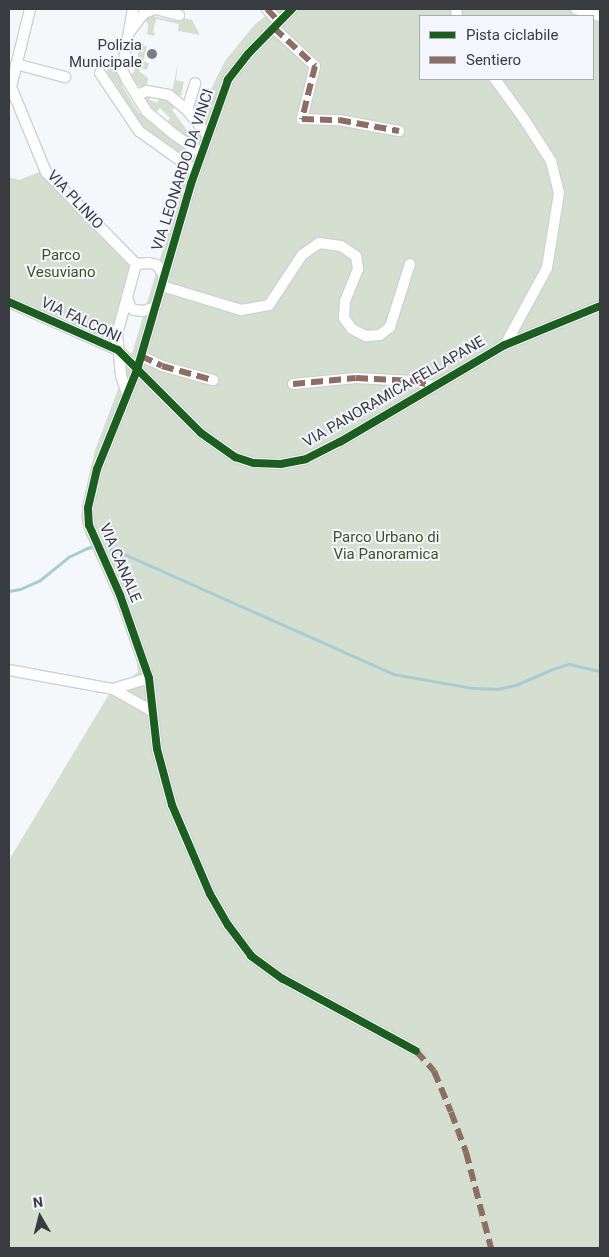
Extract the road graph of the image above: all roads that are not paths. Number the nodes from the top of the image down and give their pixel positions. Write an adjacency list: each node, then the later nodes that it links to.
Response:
1 (30, 9): 11 (street, VIA PLINIO)
2 (133, 9): 10 (street)
3 (155, 9): 7 (street); 10 (street)
4 (267, 9): 9 (street)
5 (292, 9): 9 (street, VIA LEONARDO DA VINCI)
6 (576, 9): 8 (street)
7 (179, 15)
8 (600, 16)
9 (276, 25): 18 (street); 19 (street, VIA LEONARDO DA VINCI)
10 (127, 35): 16 (street)
11 (16, 64): 13 (street); 22 (street, VIA PLINIO)
12 (100, 73): 21 (street)
13 (66, 77)
14 (496, 80): 31 (street)
15 (195, 83): 17 (street)
16 (137, 95): 17 (street); 20 (street)
17 (187, 110): 19 (street)
18 (399, 131)
19 (207, 135): 20 (street, VIA LEONARDO DA VINCI)
20 (201, 153): 21 (street, VIA LEONARDO DA VINCI)
21 (195, 171): 24 (street, VIA LEONARDO DA VINCI)
22 (136, 264): 24 (street); 25 (street)
23 (410, 264): 24 (street)
24 (163, 280): 28 (street)
25 (127, 297): 28 (street); 29 (street)
26 (9, 302): 32 (street, VIA FALCONI)
27 (600, 306): 31 (street, VIA PANORAMICA FELLAPANE)
28 (153, 308): 30 (street, VIA CANALE)
29 (121, 319): 30 (street); 32 (street)
30 (148, 325): 33 (street, VIA CANALE)
31 (504, 345): 37 (street, VIA PANORAMICA FELLAPANE)
32 (118, 350): 33 (street); 34 (street, VIA FALCONI); 38 (street)
33 (141, 353): 34 (street, VIA CANALE); 35 (street)
34 (137, 370): 37 (street, VIA PANORAMICA FELLAPANE); 38 (street, VIA CANALE)
35 (213, 380)
36 (293, 384): 37 (street)
37 (433, 386)
38 (127, 394): 40 (street, VIA CANALE)
39 (9, 670): 41 (street)
40 (149, 678): 41 (street); 42 (street, VIA CANALE)
41 (114, 689): 42 (street)
42 (152, 711): 43 (street, VIA CANALE)
43 (416, 1051)

